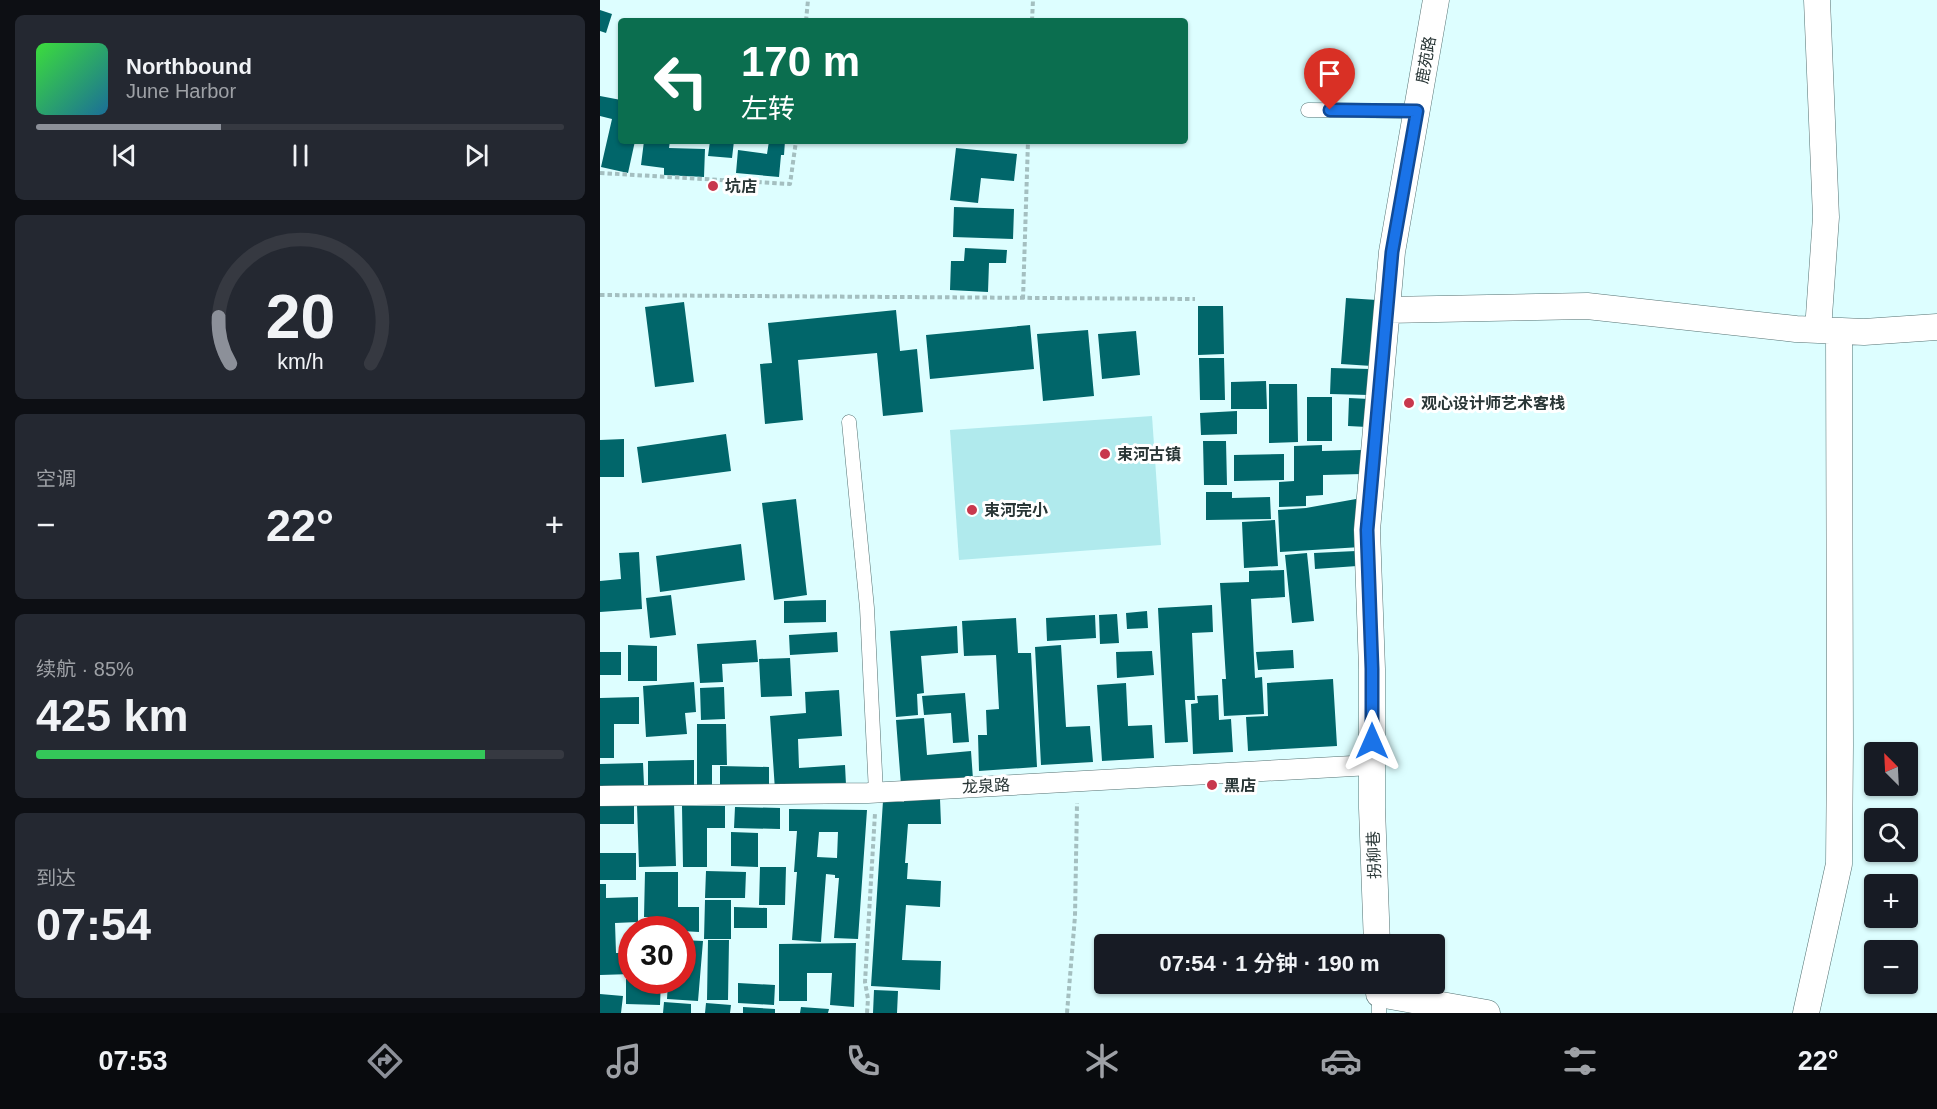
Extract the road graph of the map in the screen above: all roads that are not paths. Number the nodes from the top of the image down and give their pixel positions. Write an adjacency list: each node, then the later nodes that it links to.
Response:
1 (1436, 0): 4 (street, 鹿苑路)
2 (1817, 0): 7 (street)
3 (1308, 110): 4 (lane)
4 (1417, 111): 5 (street, 鹿苑路)
5 (1387, 310): 7 (street); 9 (street, 鹿苑路)
6 (1937, 327): 7 (street)
7 (1829, 330): 15 (street)
8 (849, 422): 10 (lane)
9 (1371, 765): 10 (street, 龙泉路); 12 (street, 拐柳巷)
10 (876, 793): 11 (street, 龙泉路)
11 (600, 796)
12 (1377, 934)
13 (1379, 997): 14 (street)
14 (1487, 1013)
15 (1806, 1013)

